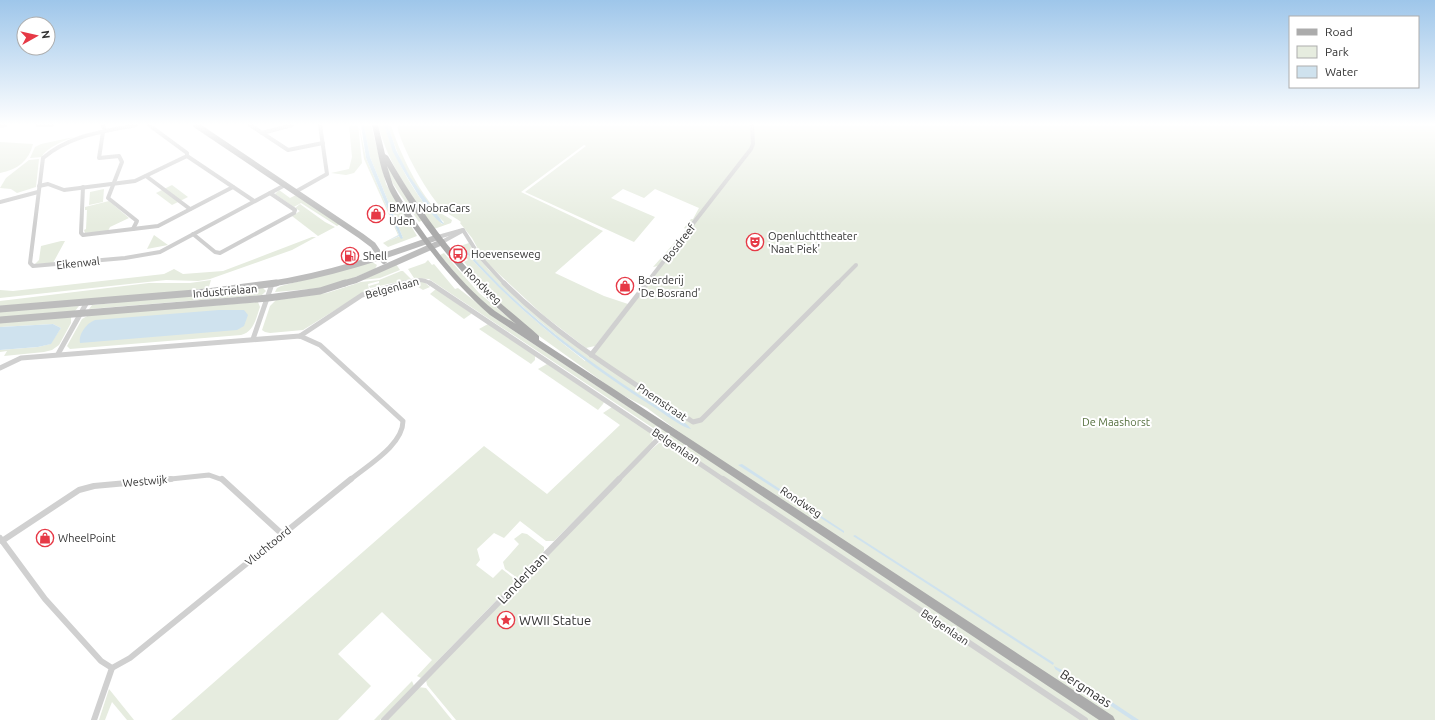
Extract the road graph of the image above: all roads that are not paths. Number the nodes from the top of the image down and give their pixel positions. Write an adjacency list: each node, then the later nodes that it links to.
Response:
1 (43, 159): 13 (street)
2 (120, 159): 11 (street)
3 (182, 159): 10 (street)
4 (191, 159): 15 (street)
5 (246, 159): 12 (main road)
6 (325, 159): 17 (street)
7 (383, 159): 26 (main road, Rondweg)
8 (387, 159): 25 (main road, Rondweg)
9 (744, 159): 41 (street, Bosdreef)
10 (146, 176): 11 (street); 21 (street)
11 (113, 183): 14 (street); 22 (street)
12 (285, 185): 17 (main road); 18 (street, Eikenwal)
13 (39, 186): 14 (street); 16 (street)
14 (83, 187): 22 (street)
15 (233, 187): 19 (street); 21 (street)
16 (38, 192): 20 (street); 23 (street, Eikenwal)
17 (295, 192): 24 (main road)
18 (270, 193): 19 (street, Eikenwal); 23 (street)
19 (254, 201): 23 (street, Eikenwal)
20 (0, 202)
21 (190, 209): 22 (street)
22 (132, 230)
23 (192, 234)
24 (366, 239): 27 (main road); 28 (main road)
25 (440, 239): 26 (main road, Industrielaan); 39 (main road, Rondweg); 41 (street, Pnemstraat)
26 (428, 243): 27 (main road, Industrielaan); 30 (main road, Industrielaan); 39 (main road, Rondweg)
27 (383, 257): 28 (main road, Industrielaan); 30 (main road)
28 (376, 259): 30 (main road); 31 (main road, Industrielaan)
29 (856, 265): 41 (street, Pnemstraat)
30 (386, 267): 32 (main road, Industrielaan)
31 (272, 284): 32 (street); 33 (main road, Industrielaan)
32 (268, 298): 35 (main road, Industrielaan); 38 (street)
33 (87, 302): 34 (main road, Industrielaan); 35 (street)
34 (0, 308)
35 (81, 313): 36 (main road, Industrielaan); 40 (street)
36 (0, 320)
37 (300, 336): 38 (street, Vluchtoord); 43 (street, Belgenlaan); 44 (street, Vluchtoord)
38 (253, 339): 40 (street, Vluchtoord)
39 (542, 345): 47 (main road, Rondweg)
40 (58, 354): 42 (street, Vluchtoord)
41 (591, 355)
42 (0, 368)
43 (661, 436): 49 (street, Landerlaan); 50 (street, Belgenlaan)
44 (282, 534): 45 (street, Westwijk); 46 (street, Vluchtoord)
45 (1, 540): 46 (street)
46 (112, 668): 48 (street)
47 (1047, 679): 51 (main road, Bergmaas)
48 (94, 720)
49 (384, 720)
50 (1085, 720)
51 (1109, 720)

